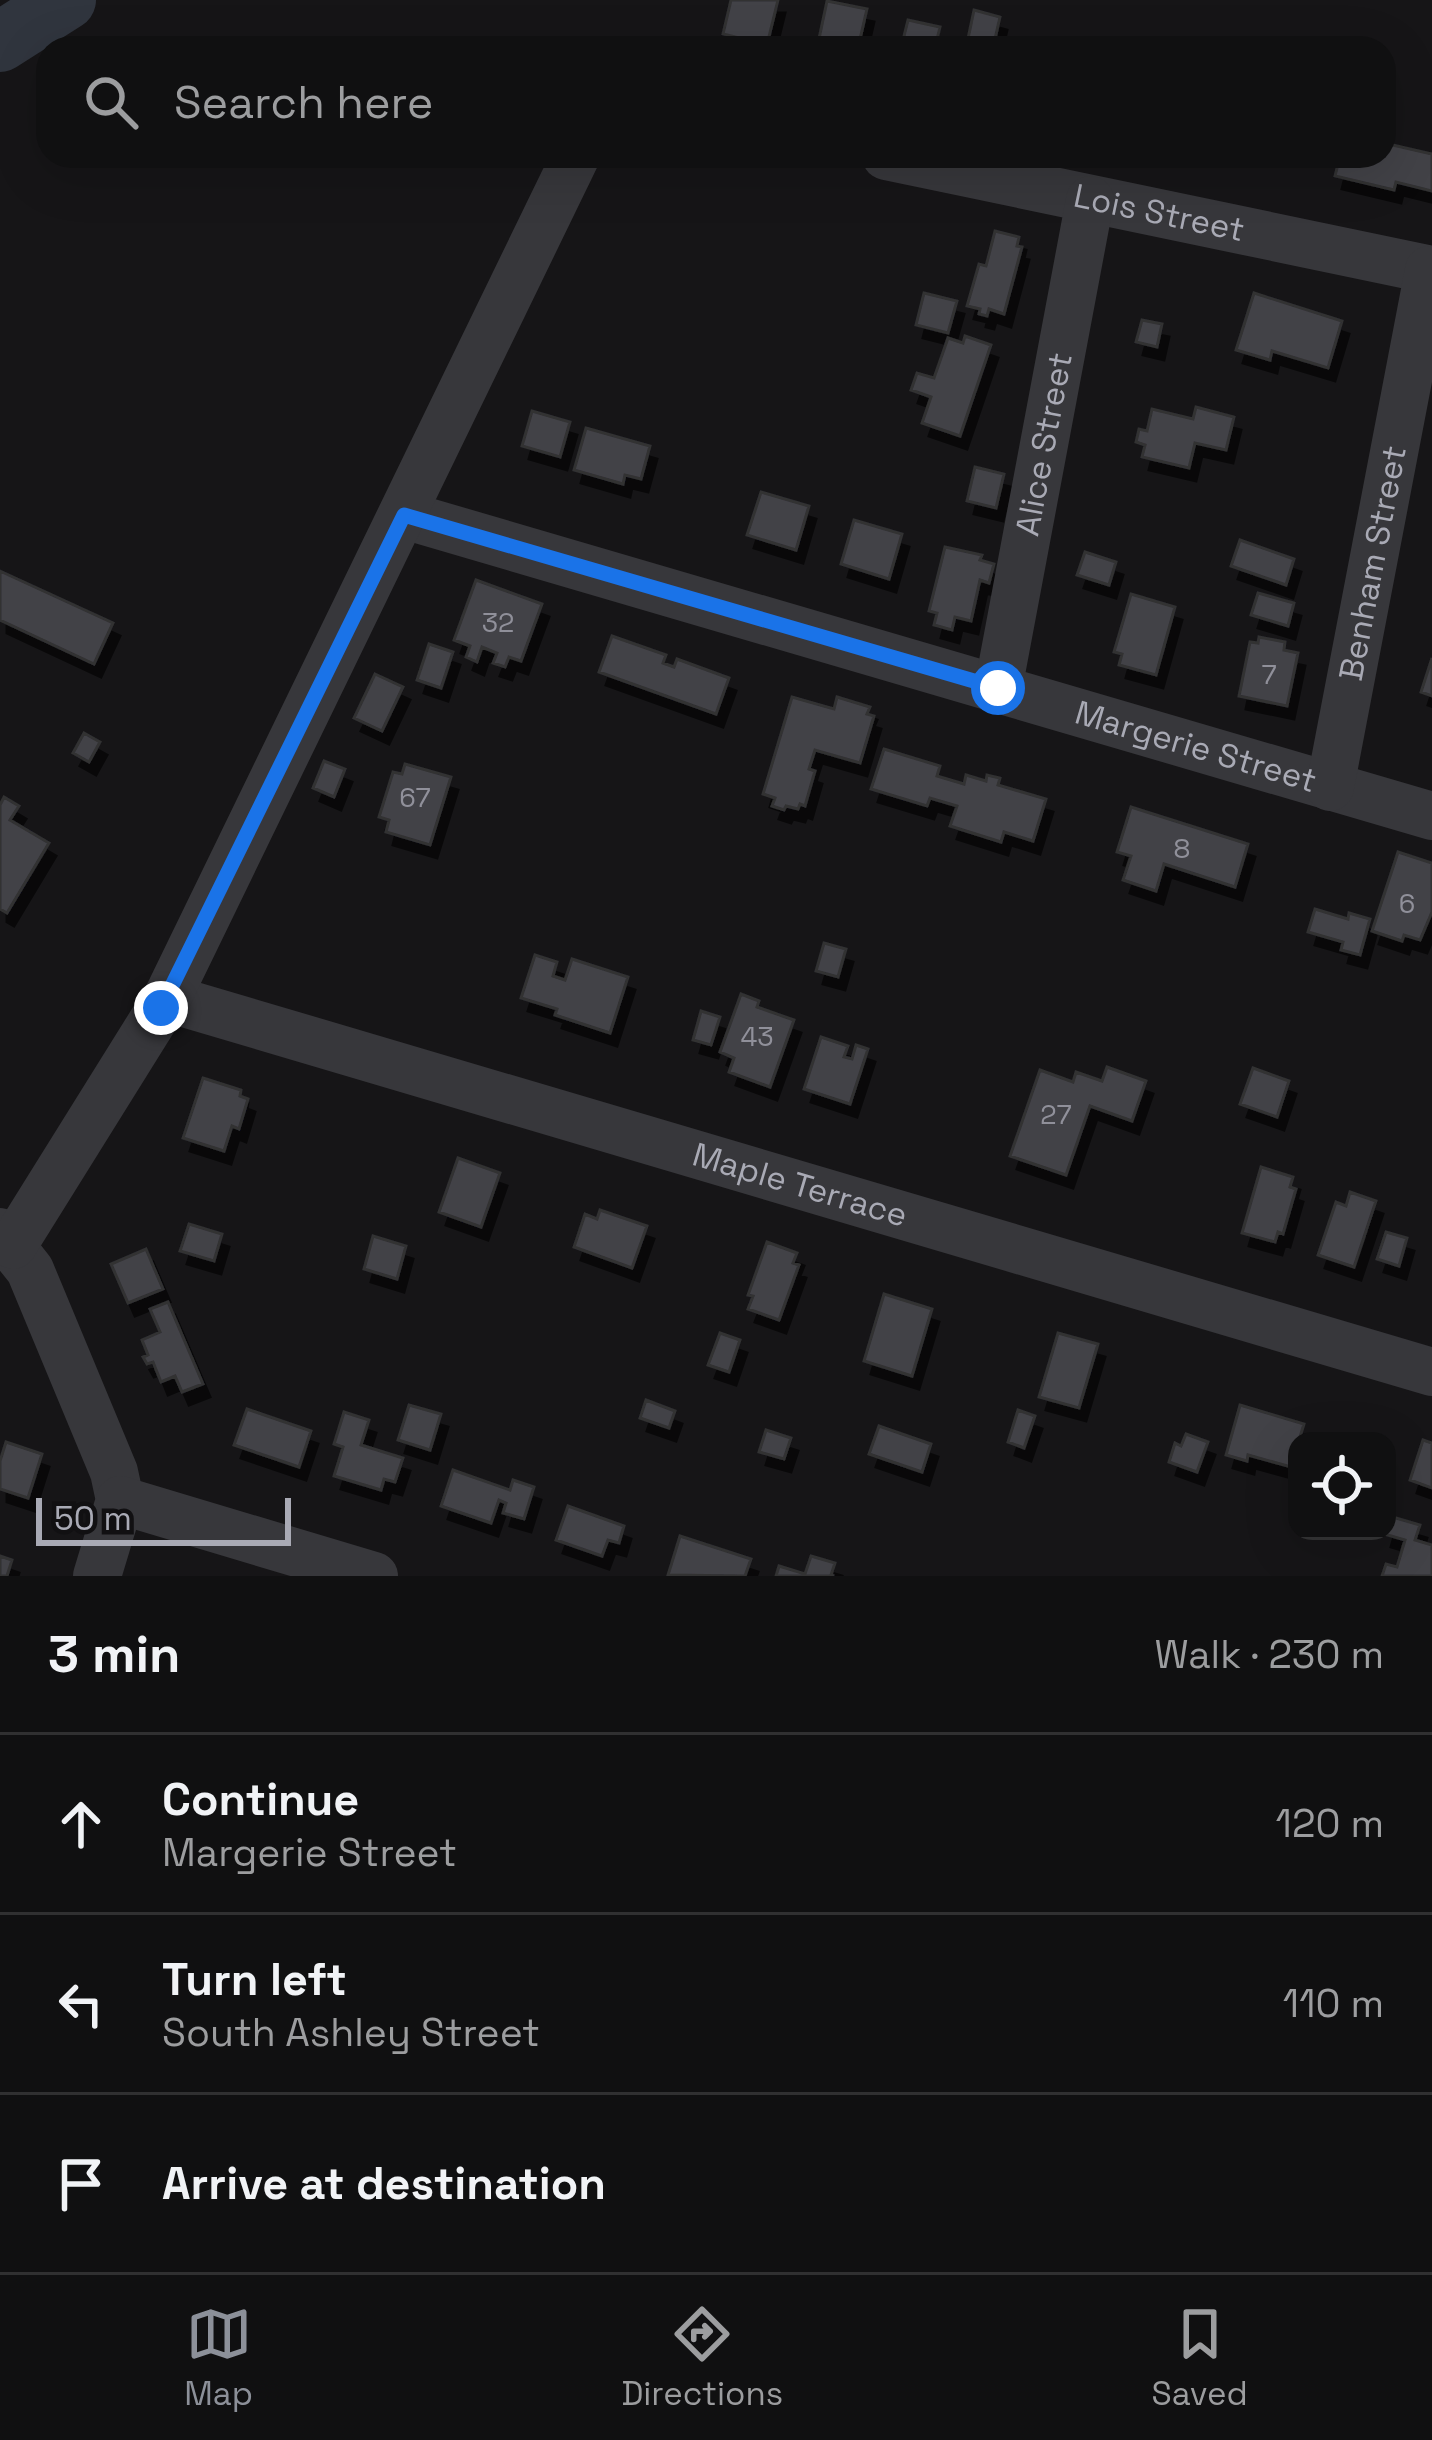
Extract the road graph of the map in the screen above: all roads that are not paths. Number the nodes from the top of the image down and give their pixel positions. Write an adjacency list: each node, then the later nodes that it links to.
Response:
1 (570, 168): 5 (street)
2 (942, 168): 3 (street, Lois Street)
3 (1090, 200): 4 (street, Lois Street); 6 (street, Alice Street)
4 (1430, 270): 7 (street, Benham Street)
5 (404, 515): 6 (street, Margerie Street); 9 (street)
6 (998, 688): 7 (street, Margerie Street)
7 (1330, 787): 8 (street, Margerie Street)
8 (1432, 816)
9 (167, 998): 10 (street); 11 (street, Maple Terrace)
10 (7, 1239): 12 (street)
11 (1432, 1372)
12 (120, 1500): 13 (street); 14 (street)
13 (97, 1576)
14 (374, 1576)

